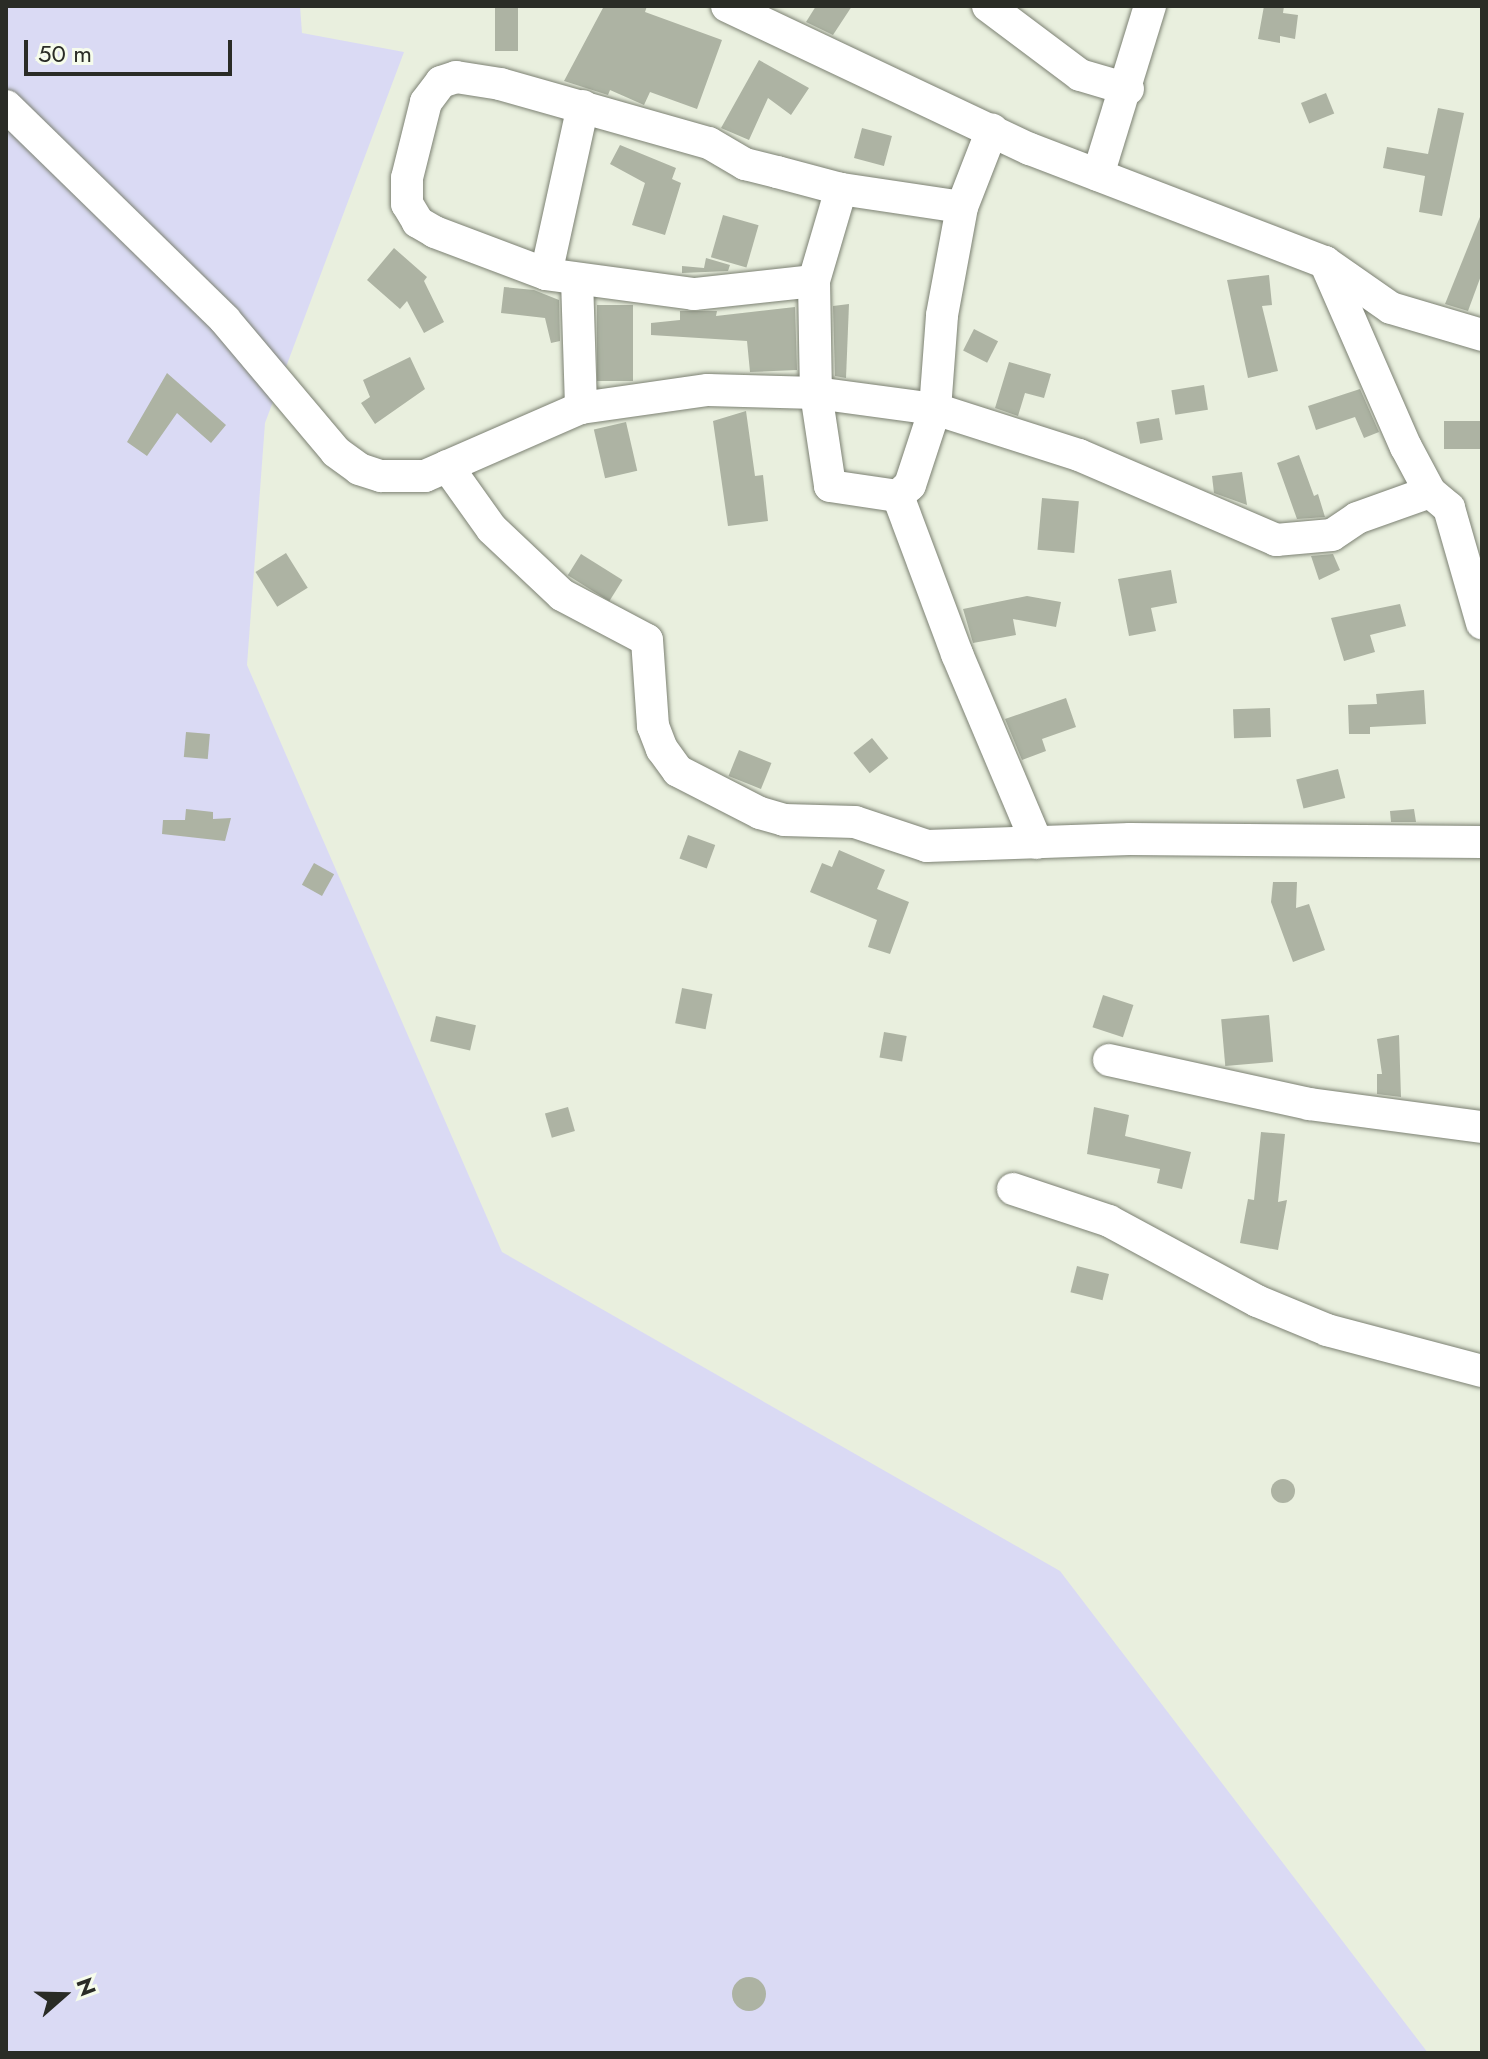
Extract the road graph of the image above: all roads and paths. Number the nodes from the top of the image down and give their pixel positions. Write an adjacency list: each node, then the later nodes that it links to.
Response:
1 (727, 6): 7 (street)
2 (988, 6): 4 (street)
3 (1150, 6): 4 (street)
4 (1128, 89): 8 (street)
5 (6, 106): 18 (street)
6 (583, 106): 9 (street); 12 (street); 12 (street)
7 (992, 130): 8 (street); 10 (street)
8 (1098, 175): 11 (street)
9 (841, 189): 10 (street); 13 (street)
10 (962, 207): 17 (street)
11 (1325, 262): 14 (street); 19 (street)
12 (562, 276): 13 (street); 16 (street)
13 (814, 281): 15 (street)
14 (1482, 335)
15 (816, 393): 16 (street); 17 (street); 20 (street)
16 (581, 408): 18 (street)
17 (935, 409): 19 (street); 20 (street)
18 (447, 466): 23 (street)
19 (1430, 492): 21 (street)
20 (898, 496): 23 (street)
21 (1482, 623)
22 (1482, 842): 23 (street)
23 (1037, 843)
24 (1109, 1060): 25 (street)
25 (1482, 1127)
26 (1013, 1189): 27 (street)
27 (1482, 1371)

